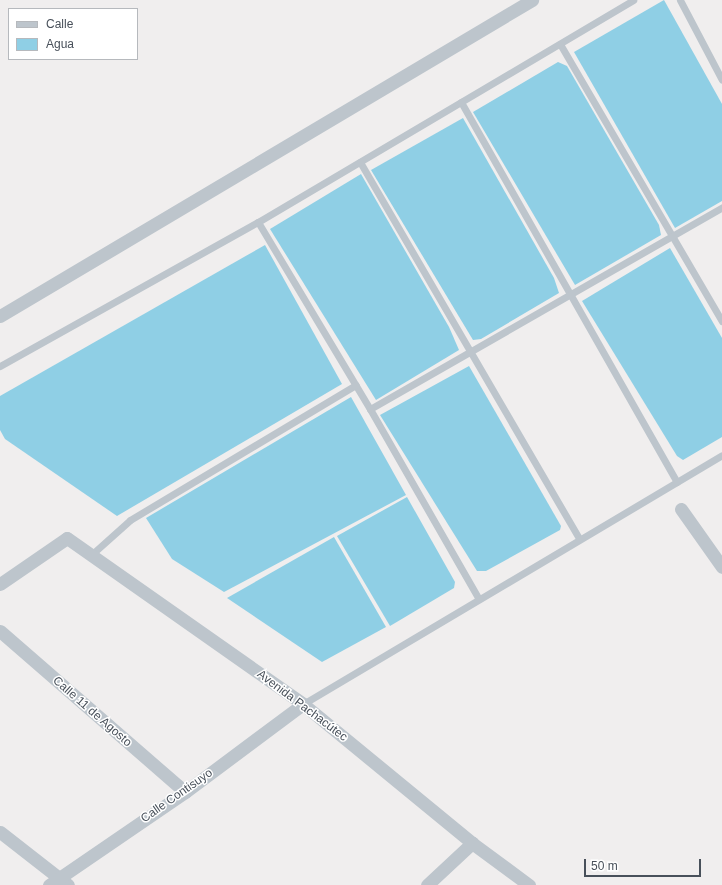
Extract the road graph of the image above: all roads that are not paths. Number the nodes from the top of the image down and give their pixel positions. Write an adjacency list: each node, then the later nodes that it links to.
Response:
1 (532, 0): 12 (street)
2 (633, 0): 4 (lane)
3 (680, 0): 5 (lane)
4 (560, 44): 6 (lane); 10 (lane)
5 (722, 80)
6 (462, 102): 7 (lane); 11 (lane)
7 (360, 162): 9 (lane); 14 (lane)
8 (722, 207): 10 (lane)
9 (258, 222): 15 (lane); 16 (lane)
10 (671, 236): 11 (lane); 13 (lane)
11 (570, 294): 14 (lane); 19 (lane)
12 (0, 316)
13 (722, 321)
14 (470, 352): 17 (lane); 21 (lane)
15 (0, 366)
16 (356, 385): 17 (lane); 22 (lane)
17 (370, 409): 25 (lane)
18 (722, 456): 19 (lane)
19 (677, 482): 21 (lane)
20 (681, 509): 23 (street)
21 (579, 539): 25 (lane)
22 (91, 555): 24 (street, Avenida Pachacútec); 27 (street, Avenida Pachacútec)
23 (720, 560)
24 (0, 584)
25 (478, 599): 27 (lane)
26 (0, 631): 28 (street, Calle 11 de Agosto)
27 (303, 704): 28 (street, Calle Contisuyo); 30 (street, Avenida Pachacútec)
28 (185, 792): 31 (street, Calle Contisuyo)
29 (0, 832): 31 (street)
30 (472, 843): 32 (street); 33 (street, Avenida Pachacútec)
31 (59, 883)
32 (427, 885)
33 (529, 885)

